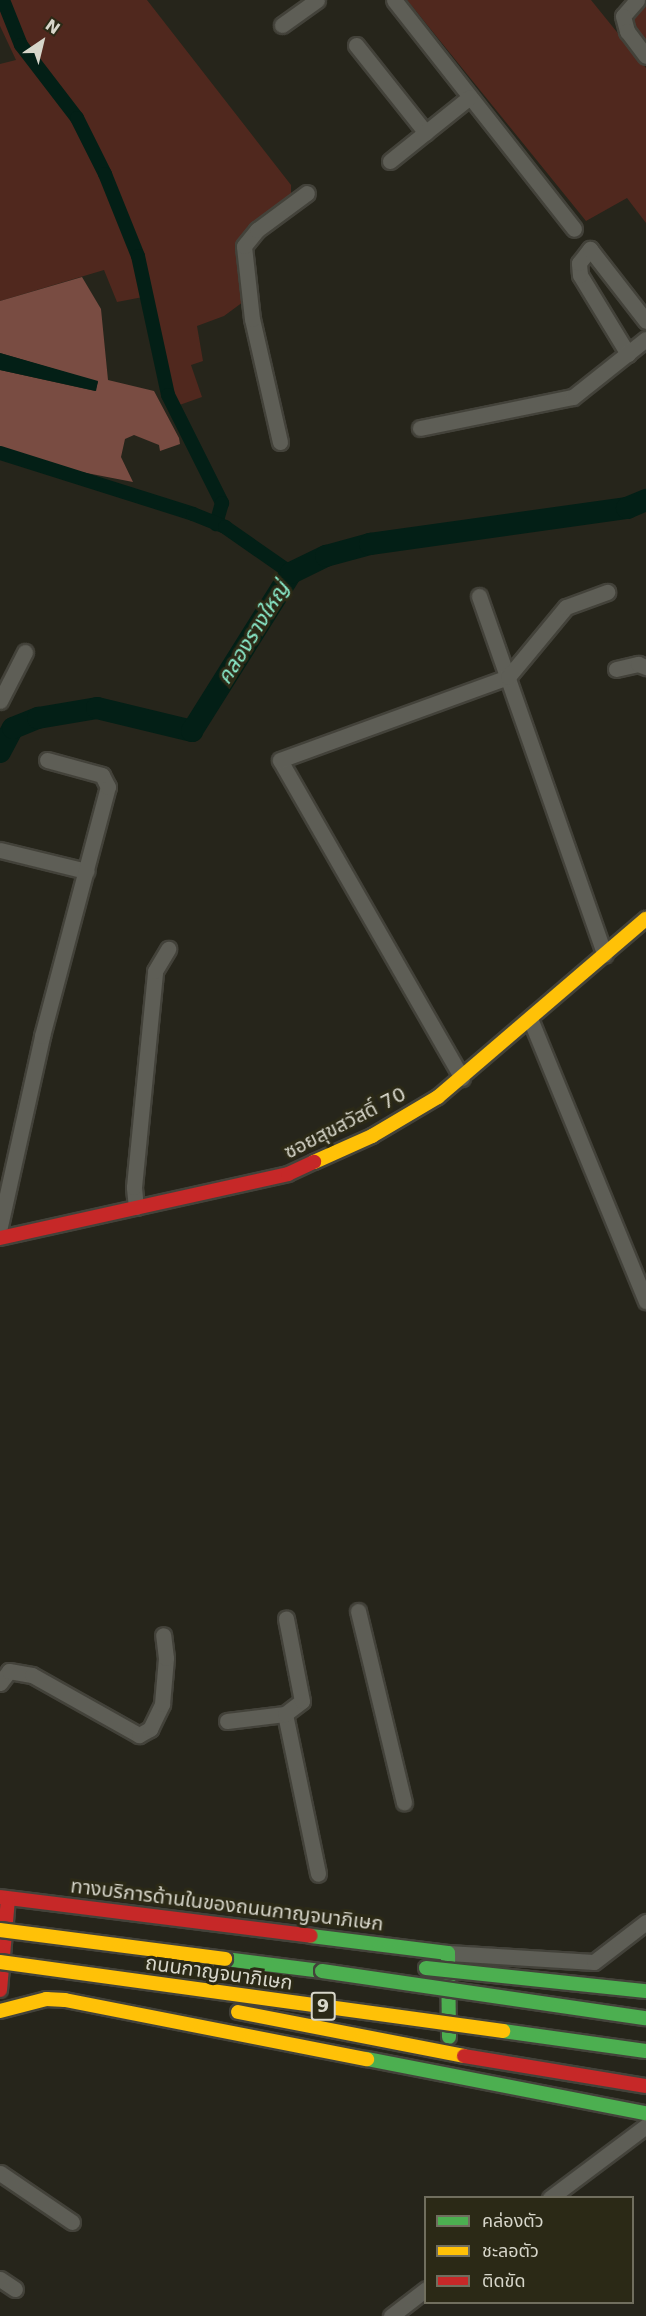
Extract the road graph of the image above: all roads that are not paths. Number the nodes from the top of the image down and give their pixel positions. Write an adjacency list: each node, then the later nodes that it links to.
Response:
1 (317, 0): 4 (street)
2 (394, 0): 7 (street)
3 (632, 2): 6 (street)
4 (282, 25)
5 (356, 45): 8 (street)
6 (646, 56)
7 (470, 97): 8 (street); 11 (street)
8 (426, 133): 9 (street)
9 (390, 161)
10 (308, 193): 16 (street)
11 (574, 230)
12 (646, 321): 14 (street)
13 (646, 339): 14 (street)
14 (628, 354): 15 (street)
15 (420, 428)
16 (280, 442)
17 (607, 592): 22 (street)
18 (479, 596): 22 (street)
19 (25, 652): 23 (street)
20 (646, 667): 21 (street)
21 (616, 669)
22 (508, 676): 29 (street); 31 (street)
23 (0, 701)
24 (47, 760): 26 (street)
25 (0, 850): 26 (street)
26 (86, 871): 33 (street)
27 (646, 919): 29 (main road, ซอยสุขสวัสดิ์ 70)
28 (168, 949): 32 (street)
29 (605, 955): 30 (main road, ซอยสุขสวัสดิ์ 70)
30 (531, 1021): 31 (main road, ซอยสุขสวัสดิ์ 70); 35 (street)
31 (462, 1078): 32 (main road, ซอยสุขสวัสดิ์ 70)
32 (136, 1207): 34 (main road, ซอยสุขสวัสดิ์ 70)
33 (0, 1226)
34 (0, 1238)
35 (646, 1301)
36 (358, 1611): 42 (street)
37 (286, 1619): 40 (street)
38 (163, 1635): 39 (street)
39 (0, 1683)
40 (285, 1713): 41 (street); 43 (street)
41 (227, 1721)
42 (404, 1803)
43 (318, 1874)
44 (4, 1898): 47 (main road, ทางบริการด้านในของถนนกาญจนาภิเษก); 51 (main road)
45 (646, 1922): 47 (street)
46 (0, 1930): 50 (main road, ถนนกาญจนาภิเษก / 9, bridge)
47 (448, 1953): 56 (main road)
48 (0, 1962): 49 (main road, ถนนกาญจนาภิเษก / 9, bridge)
49 (61, 1971): 55 (main road, ถนนกาญจนาภิเษก / 9, bridge); 57 (main road, bridge)
50 (322, 1971): 52 (main road, bridge); 54 (main road, ถนนกาญจนาภิเษก / 9, bridge)
51 (0, 1989)
52 (646, 1991)
53 (0, 2011): 56 (main road)
54 (646, 2018)
55 (646, 2051)
56 (449, 2076): 58 (main road)
57 (646, 2086)
58 (646, 2113)
59 (646, 2126): 61 (street)
60 (0, 2173): 62 (street)
61 (552, 2196)
62 (72, 2222)
63 (0, 2279): 64 (street)
64 (15, 2289)
65 (424, 2291): 66 (street)
66 (391, 2316)

